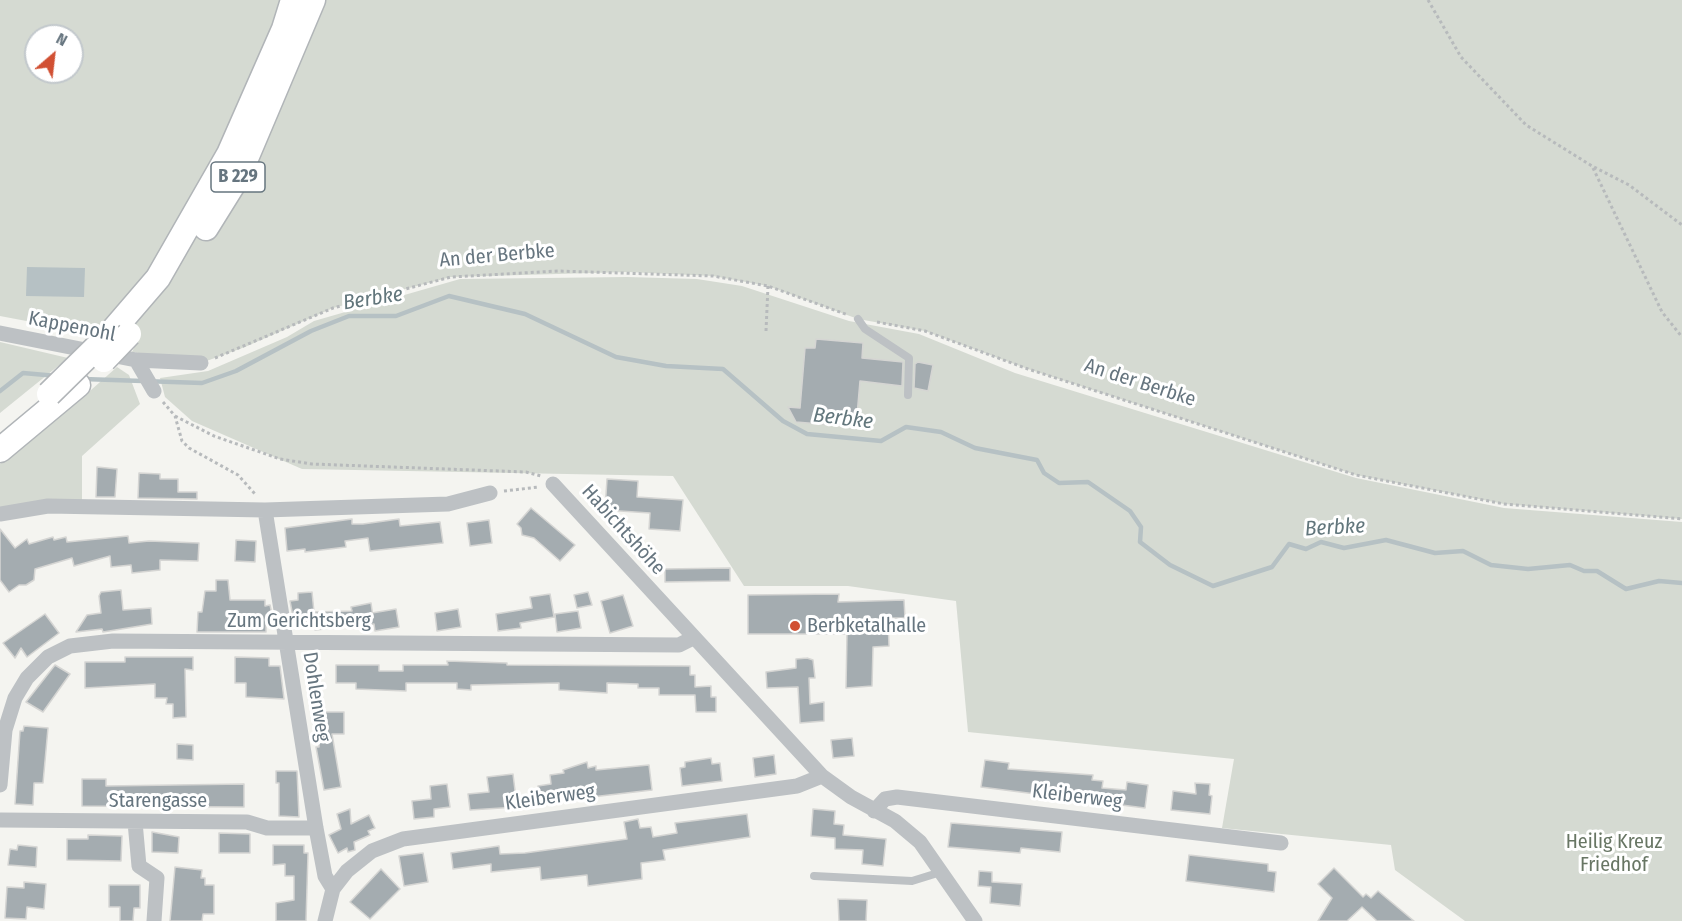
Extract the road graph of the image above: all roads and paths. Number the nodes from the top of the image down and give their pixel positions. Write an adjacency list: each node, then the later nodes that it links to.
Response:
1 (293, 0): 10 (main road, B 229)
2 (313, 0): 10 (main road, B 229)
3 (1428, 0): 4 (path)
4 (1592, 166): 5 (path); 11 (path)
5 (1682, 225)
6 (768, 286): 7 (path, An der Berbke); 8 (path); 12 (path, An der Berbke)
7 (858, 319): 15 (lane); 22 (path, An der Berbke)
8 (766, 331)
9 (0, 333): 13 (street, Kappenohl)
10 (119, 335): 16 (main road, B 229, bridge); 17 (main road, B 229, bridge)
11 (1682, 337)
12 (201, 363): 13 (street)
13 (140, 367): 14 (street)
14 (154, 391)
15 (908, 395)
16 (0, 429)
17 (0, 450)
18 (553, 484): 19 (path); 20 (path, Habichtshöhe); 23 (street, Habichtshöhe)
19 (490, 493): 20 (street)
20 (265, 510): 21 (street); 24 (street, Dohlenweg)
21 (0, 514)
22 (1682, 519)
23 (693, 638): 24 (street, Zum Gerichtsberg); 25 (street, Habichtshöhe)
24 (286, 642): 26 (street, Zum Gerichtsberg); 30 (street, Dohlenweg)
25 (822, 777): 27 (street, Habichtshöhe); 34 (street, Kleiberweg)
26 (0, 785)
27 (874, 811): 31 (street, Kleiberweg); 32 (street, Habichtshöhe)
28 (0, 820): 29 (street, Starengasse)
29 (135, 822): 30 (street, Starengasse); 35 (street)
30 (316, 828): 34 (street, Dohlenweg)
31 (1281, 843)
32 (941, 872): 33 (lane); 37 (street, Habichtshöhe)
33 (814, 876)
34 (333, 889): 36 (street, Kleiberweg)
35 (154, 921)
36 (325, 921)
37 (975, 921)

